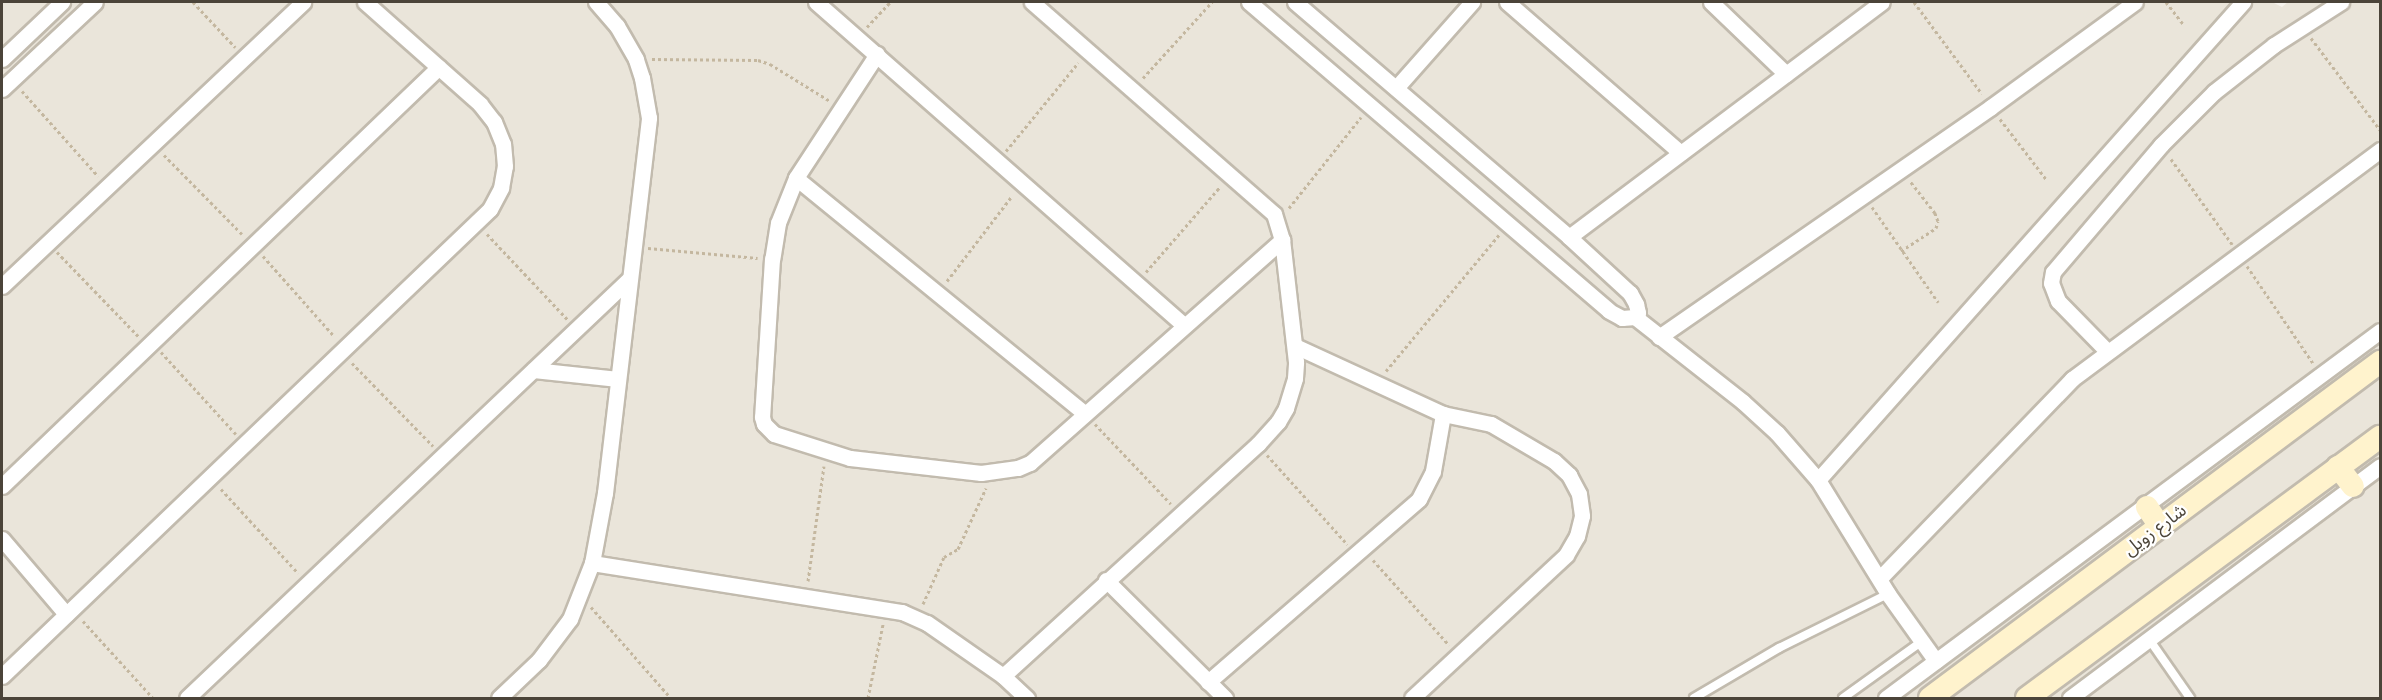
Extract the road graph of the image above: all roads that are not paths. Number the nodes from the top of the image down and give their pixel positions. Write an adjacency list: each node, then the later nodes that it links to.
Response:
1 (62, 2): 17 (street)
2 (95, 2): 18 (street)
3 (303, 2): 31 (street)
4 (365, 2): 21 (street)
5 (596, 2): 30 (street)
6 (816, 2): 19 (street)
7 (1032, 2): 29 (street)
8 (1249, 2): 32 (street)
9 (1294, 2): 24 (street)
10 (1472, 2): 24 (street)
11 (1506, 2): 26 (street)
12 (1711, 2): 22 (street)
13 (1882, 2): 22 (street)
14 (2135, 2): 35 (street)
15 (2243, 2): 46 (street)
16 (2341, 2): 37 (street)
17 (43, 19): 18 (street); 20 (street)
18 (59, 36): 23 (street)
19 (877, 54): 27 (street); 33 (street)
20 (2, 59)
21 (439, 67): 47 (street); 56 (street)
22 (1786, 74): 26 (street)
23 (7, 84)
24 (1396, 88): 28 (street)
25 (2380, 150): 37 (street)
26 (1680, 153): 28 (street)
27 (796, 178): 41 (street); 41 (street)
28 (1569, 237): 32 (street)
29 (1282, 240): 33 (street); 36 (street)
30 (630, 278): 39 (street); 40 (street)
31 (2, 286)
32 (1635, 317): 35 (street)
33 (1184, 325): 41 (street)
34 (2380, 331): 49 (street)
35 (1659, 337): 46 (street)
36 (1295, 346): 42 (street); 54 (street)
37 (2107, 351): 53 (street)
38 (2380, 362): 50 (main road, شارع زويل)
39 (534, 370): 40 (street); 63 (street)
40 (618, 380): 52 (street)
41 (1085, 414)
42 (1443, 414): 62 (street); 67 (street)
43 (2380, 437): 45 (main road)
44 (2380, 465): 48 (street)
45 (2338, 467): 48 (main road); 72 (main road)
46 (1818, 480): 53 (street)
47 (2, 486)
48 (2353, 486): 57 (street)
49 (2147, 507): 50 (main road); 59 (street)
50 (2160, 526): 71 (main road, شارع زويل)
51 (2, 539): 56 (street)
52 (592, 563): 61 (street); 64 (street)
53 (1880, 578): 55 (street)
54 (1106, 580): 61 (street); 62 (street)
55 (1888, 594): 58 (street); 68 (lane)
56 (69, 611): 60 (street)
57 (2150, 639): 73 (street); 74 (lane)
58 (1921, 642): 59 (street); 69 (lane)
59 (1936, 661): 70 (street)
60 (2, 676)
61 (1003, 676): 65 (street)
62 (1208, 682): 66 (street)
63 (187, 699)
64 (499, 699)
65 (1027, 699)
66 (1225, 699)
67 (1412, 699)
68 (1694, 699)
69 (1842, 699)
70 (1887, 699)
71 (1930, 699)
72 (2027, 699)
73 (2070, 699)
74 (2190, 699)

